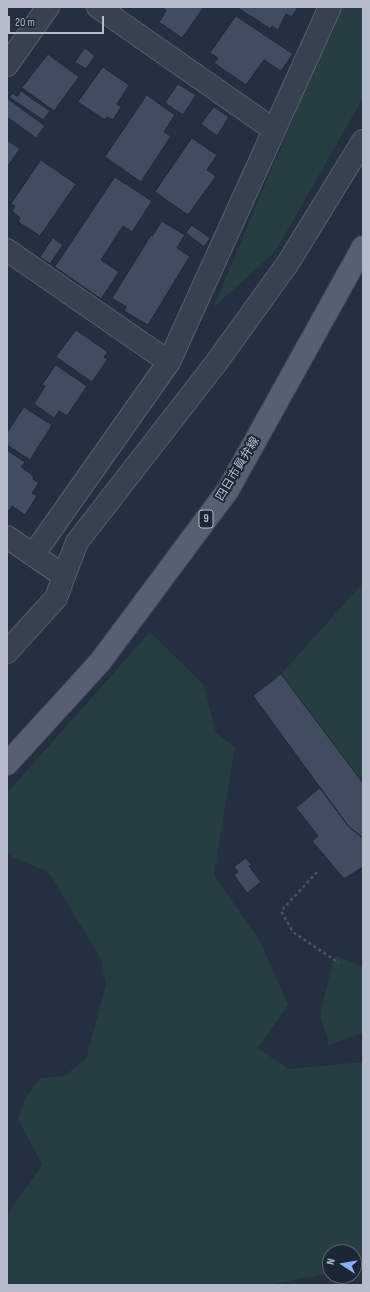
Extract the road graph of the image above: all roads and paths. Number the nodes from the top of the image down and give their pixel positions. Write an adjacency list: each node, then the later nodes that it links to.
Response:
1 (48, 7): 4 (street)
2 (98, 7): 5 (street)
3 (330, 7): 5 (street)
4 (7, 65)
5 (274, 130): 9 (street)
6 (363, 141): 12 (street)
7 (363, 247): 14 (main road, 四日市員弁線 / 9)
8 (7, 250): 9 (street)
9 (169, 362): 11 (street)
10 (7, 537): 11 (street)
11 (33, 555): 12 (street)
12 (64, 576): 13 (street)
13 (7, 652)
14 (7, 764)
15 (317, 872): 16 (path)
16 (339, 963)

